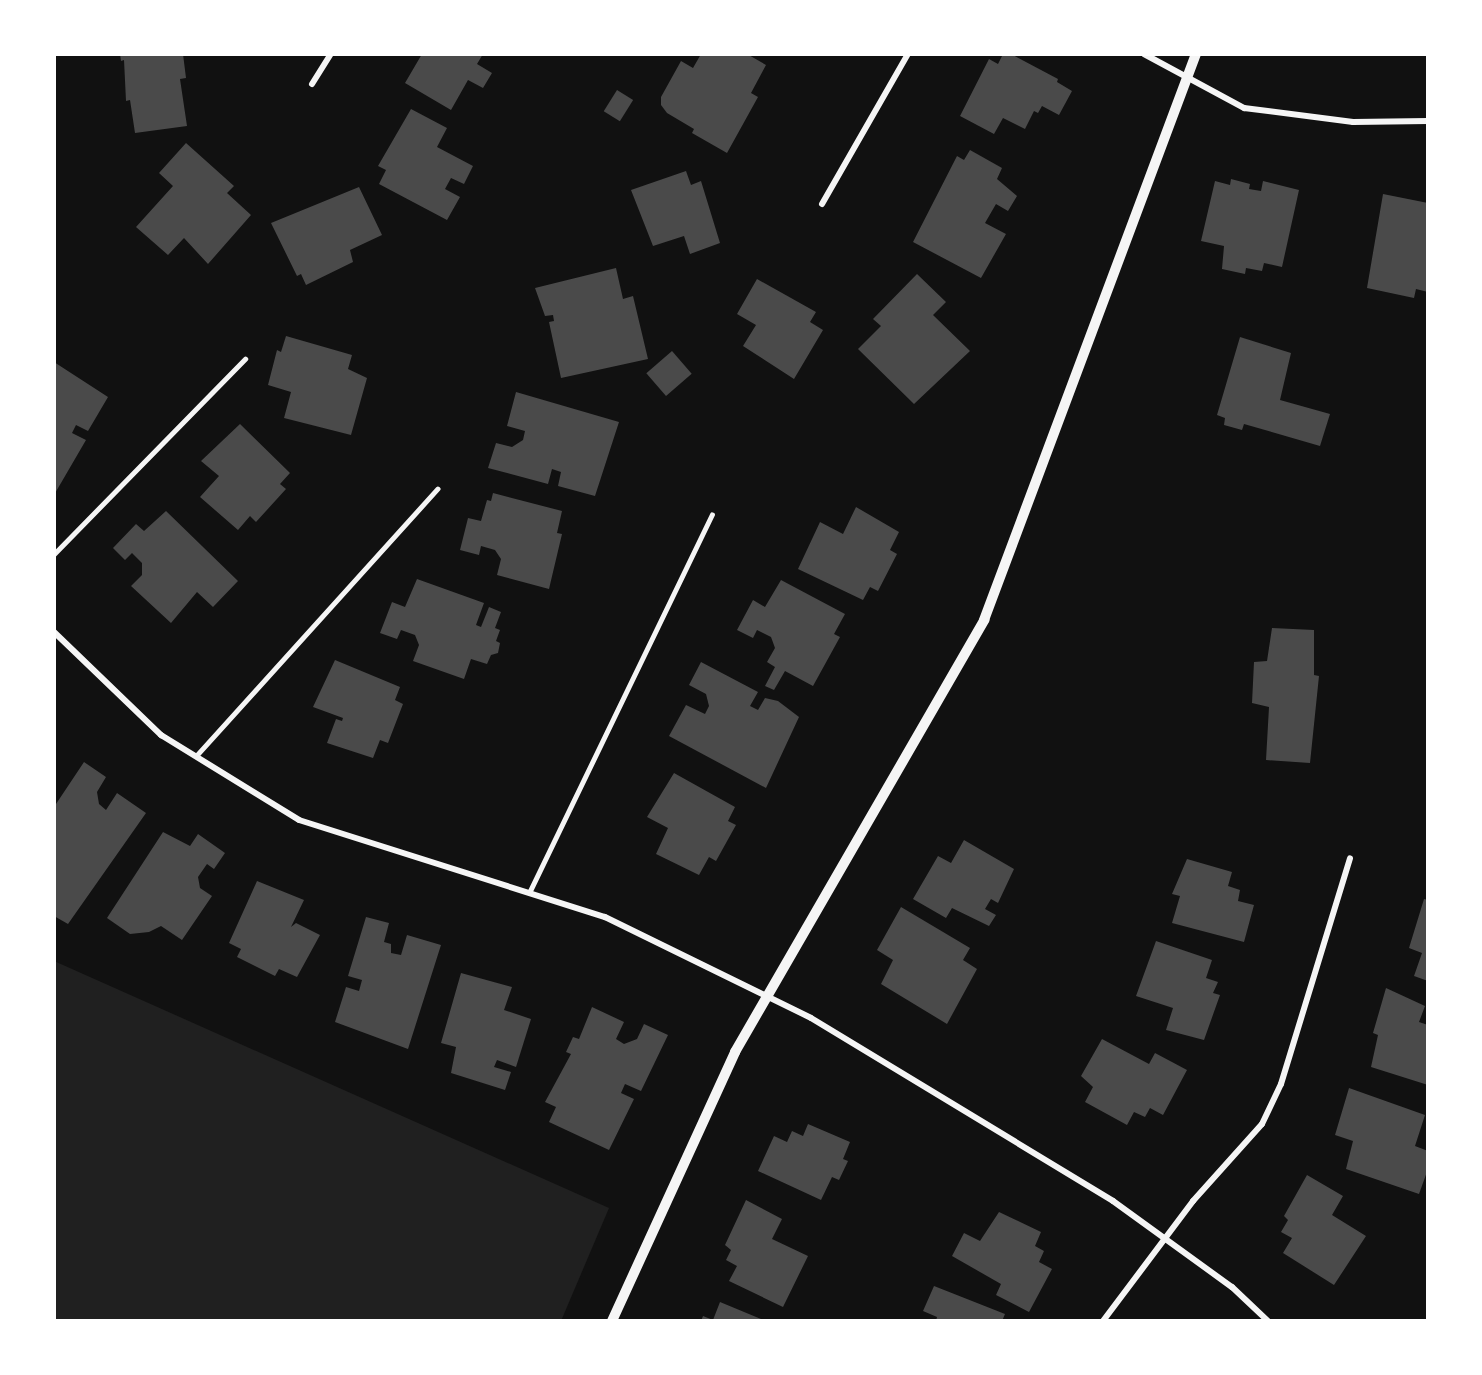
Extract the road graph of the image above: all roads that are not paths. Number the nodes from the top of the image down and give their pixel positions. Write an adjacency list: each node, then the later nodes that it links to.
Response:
1 (331, 54): 6 (street)
2 (908, 54): 8 (street)
3 (1144, 54): 5 (street)
4 (1196, 54): 5 (street)
5 (1186, 78): 7 (street); 17 (street)
6 (312, 84)
7 (1428, 121)
8 (822, 204)
9 (245, 359): 12 (lane)
10 (437, 489): 14 (lane)
11 (712, 515): 16 (lane)
12 (54, 554)
13 (54, 632): 14 (street)
14 (196, 756): 16 (street)
15 (1350, 858): 18 (street)
16 (529, 893): 17 (street)
17 (766, 996): 18 (street); 19 (street)
18 (1164, 1238): 20 (street); 21 (street)
19 (612, 1321)
20 (1103, 1321)
21 (1268, 1321)

